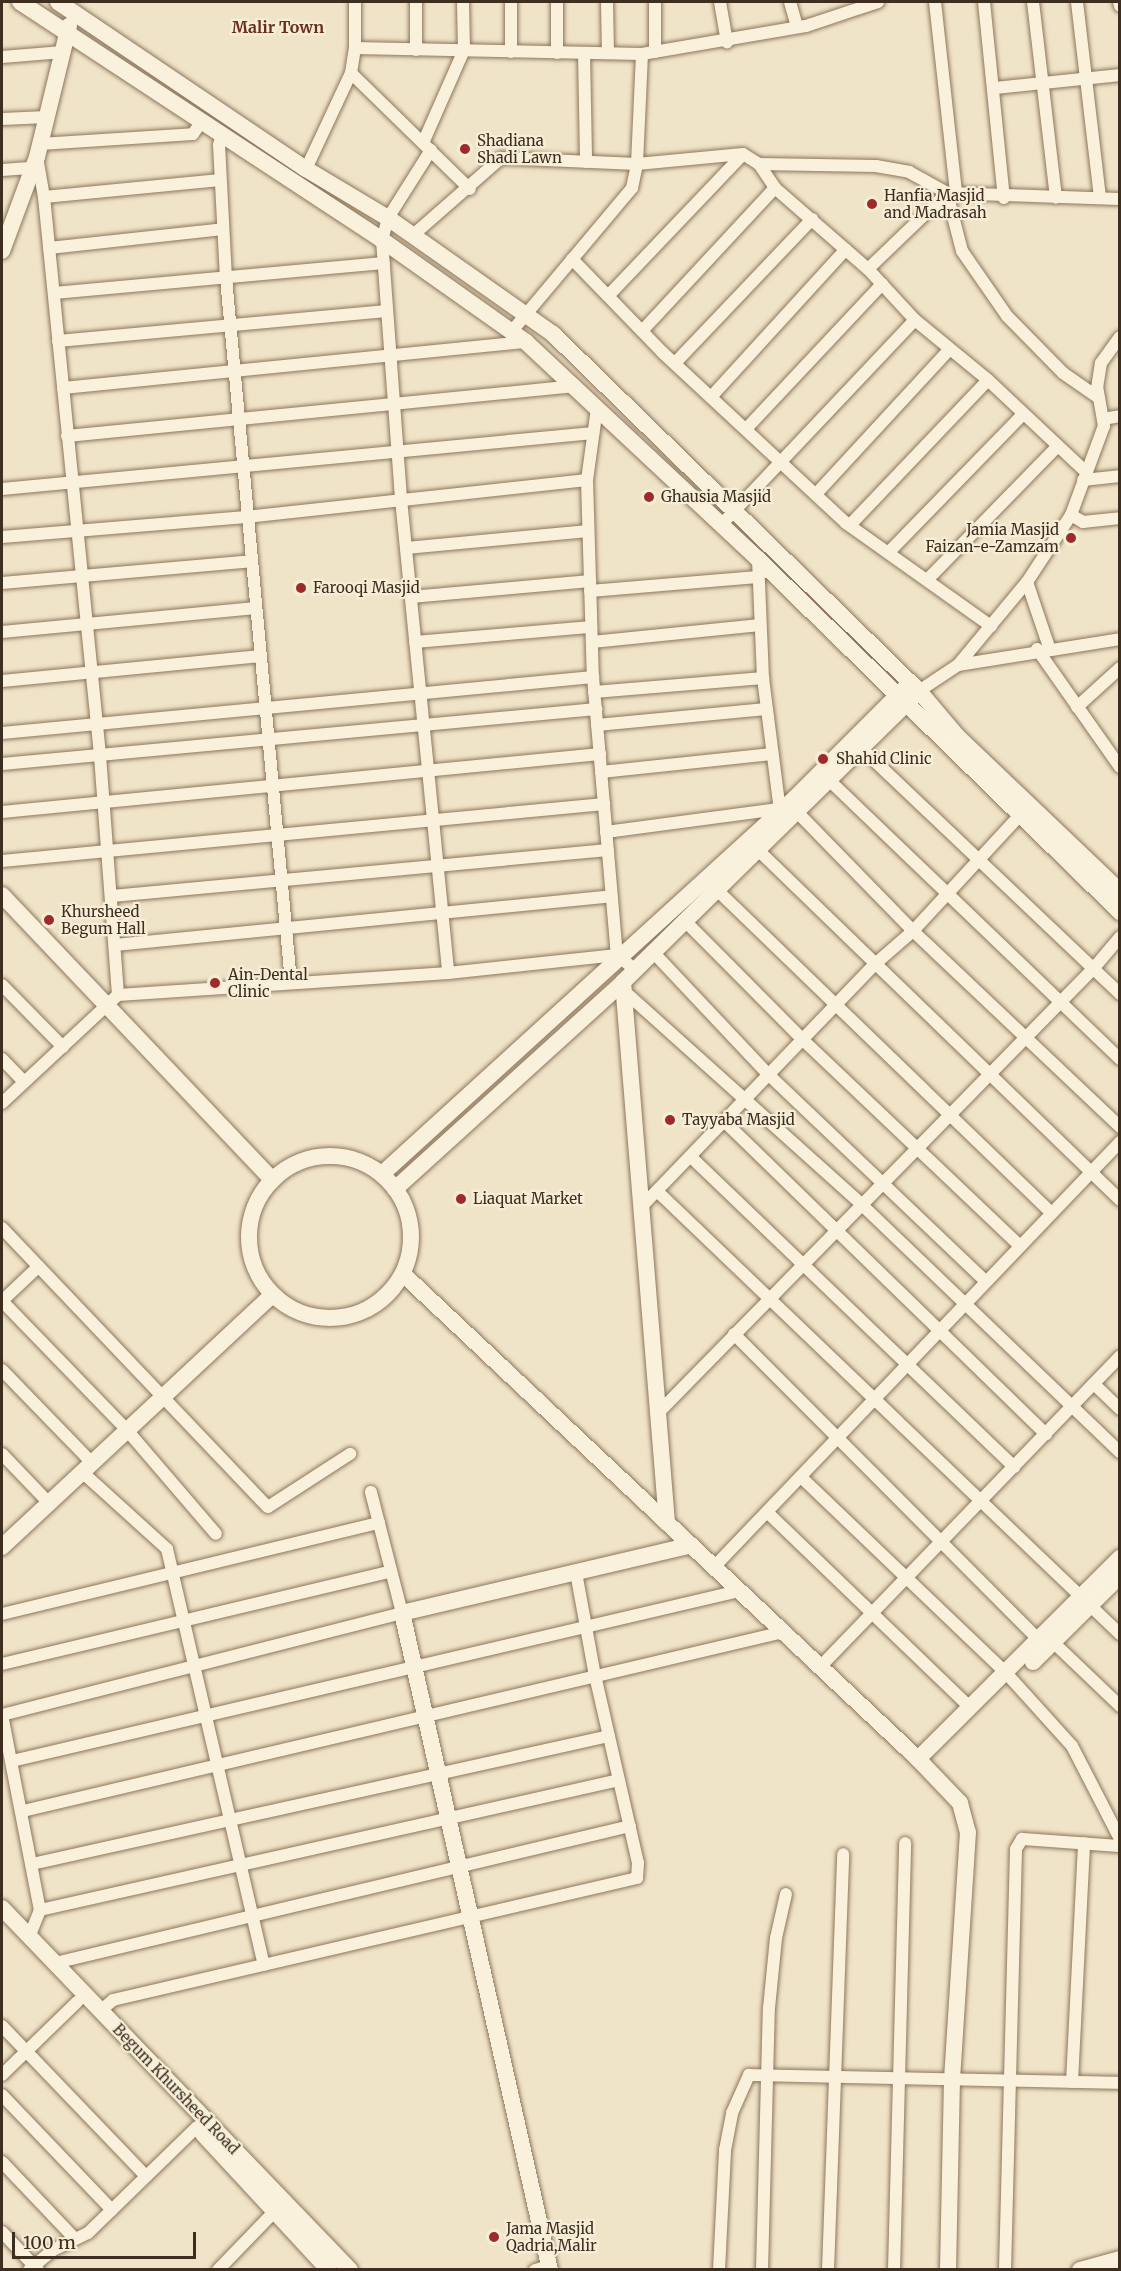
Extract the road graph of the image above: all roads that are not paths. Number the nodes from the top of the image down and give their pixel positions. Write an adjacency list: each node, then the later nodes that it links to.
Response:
1 (20, 2): 20 (street)
2 (58, 2): 17 (street)
3 (355, 2): 22 (street)
4 (416, 2): 23 (street)
5 (463, 2): 24 (street)
6 (511, 2): 26 (street)
7 (557, 2): 27 (street)
8 (607, 2): 29 (street)
9 (655, 2): 30 (street)
10 (720, 2): 21 (street)
11 (790, 2): 19 (street)
12 (878, 2): 18 (street)
13 (935, 2): 52 (street)
14 (984, 2): 36 (street)
15 (1033, 2): 35 (street)
16 (1077, 2): 34 (street)
17 (73, 6): 20 (street); 47 (street)
18 (841, 7): 19 (street)
19 (797, 27): 21 (street)
20 (68, 34): 25 (street); 39 (street)
21 (727, 42): 30 (street)
22 (355, 48): 23 (street); 32 (street)
23 (416, 50): 24 (street)
24 (464, 50): 26 (street); 41 (street)
25 (63, 52): 31 (street); 37 (street)
26 (511, 52): 27 (street)
27 (557, 52): 28 (street)
28 (584, 53): 29 (street); 44 (street)
29 (608, 53): 30 (street)
30 (649, 53): 45 (street)
31 (2, 57)
32 (351, 73): 41 (street); 47 (street)
33 (1119, 75): 34 (street)
34 (1086, 78): 35 (street); 56 (street)
35 (1042, 83): 36 (street); 55 (street)
36 (995, 88): 54 (street)
37 (47, 117): 38 (street); 43 (street)
38 (2, 119)
39 (201, 123): 40 (street); 43 (street)
40 (222, 134): 49 (street); 63 (street)
41 (427, 146): 51 (street); 58 (street)
42 (743, 154): 45 (street); 46 (street); 73 (street)
43 (36, 156): 48 (street); 53 (street); 60 (street)
44 (586, 162): 45 (street); 51 (street)
45 (638, 164): 67 (street)
46 (759, 164): 50 (street); 52 (street)
47 (306, 169): 58 (street)
48 (2, 170)
49 (220, 180): 53 (street); 61 (street)
50 (775, 188): 59 (street); 79 (street)
51 (470, 189): 62 (street)
52 (952, 193): 54 (street); 69 (street); 91 (street)
53 (44, 197): 64 (street)
54 (1004, 198): 55 (street)
55 (1056, 198): 56 (street)
56 (1100, 198): 57 (street)
57 (1119, 199)
58 (387, 218): 62 (street); 63 (street)
59 (812, 219): 65 (street); 85 (street)
60 (6, 227): 66 (street)
61 (223, 230): 64 (street); 70 (street)
62 (412, 236): 75 (street)
63 (382, 240): 68 (street); 78 (street)
64 (49, 248): 72 (street)
65 (846, 249): 69 (street); 90 (street)
66 (2, 251)
67 (572, 260): 73 (street); 75 (street)
68 (384, 263): 70 (street); 74 (street)
69 (868, 269): 71 (street)
70 (226, 278): 72 (street); 77 (street)
71 (882, 284): 76 (street); 98 (street)
72 (54, 293): 81 (street)
73 (608, 296): 79 (street)
74 (387, 311): 77 (street); 84 (street)
75 (527, 313): 78 (street); 112 (street)
76 (915, 320): 83 (street); 103 (street)
77 (230, 325): 81 (street); 86 (street)
78 (512, 331): 82 (street)
79 (642, 331): 85 (street)
80 (1119, 340): 91 (street)
81 (58, 341): 89 (street)
82 (526, 342): 84 (street); 88 (street)
83 (950, 349): 87 (street); 110 (street)
84 (391, 355): 86 (street); 92 (street)
85 (675, 363): 90 (street)
86 (234, 371): 89 (street); 96 (street)
87 (988, 381): 94 (street); 117 (street)
88 (576, 386): 92 (street); 93 (street)
89 (63, 388): 100 (street)
90 (711, 397): 98 (street)
91 (1099, 398): 97 (street)
92 (394, 403): 96 (street); 102 (street)
93 (597, 408): 99 (street); 116 (street)
94 (1023, 414): 101 (street); 122 (street)
95 (1119, 416): 97 (street)
96 (238, 418): 100 (street); 104 (street)
97 (1103, 419): 105 (street)
98 (746, 429): 103 (street)
99 (593, 433): 102 (street); 107 (street)
100 (67, 436): 108 (street)
101 (1058, 446): 105 (street); 127 (street)
102 (398, 451): 104 (street); 111 (street)
103 (779, 460): 110 (street); 112 (street)
104 (242, 465): 108 (street); 114 (street)
105 (1084, 476): 106 (street); 113 (street)
106 (1119, 476)
107 (587, 480): 111 (street); 119 (street)
108 (71, 481): 109 (street); 118 (street)
109 (2, 489)
110 (816, 494): 117 (street)
111 (401, 499): 114 (street); 121 (street)
112 (734, 510): 116 (street); 151 (street)
113 (1071, 515): 115 (street); 128 (street)
114 (246, 517): 118 (street); 124 (street)
115 (1119, 518)
116 (721, 525): 123 (street)
117 (850, 525): 122 (street)
118 (76, 531): 120 (street); 125 (street)
119 (588, 531): 121 (street); 130 (street)
120 (2, 537)
121 (406, 548): 131 (street)
122 (889, 552): 127 (street)
123 (758, 559): 126 (street); 151 (street)
124 (251, 561): 125 (street); 132 (street)
125 (81, 576): 129 (street); 133 (street)
126 (757, 578): 130 (street); 134 (street)
127 (928, 579): 135 (street)
128 (1027, 582): 135 (street); 141 (street)
129 (2, 583)
130 (590, 586): 131 (street); 136 (street)
131 (411, 597): 139 (street)
132 (256, 608): 133 (street); 142 (street)
133 (86, 624): 137 (street); 145 (street)
134 (760, 625): 140 (street); 147 (street)
135 (991, 626): 143 (street)
136 (591, 627): 139 (street); 140 (street)
137 (2, 632)
138 (1119, 639): 141 (street)
139 (415, 642): 149 (street)
140 (592, 642): 146 (street)
141 (1043, 648): 143 (street); 153 (street)
142 (261, 656): 145 (street); 152 (street)
143 (958, 665): 151 (street)
144 (1119, 668): 153 (street)
145 (92, 672): 148 (street); 156 (street)
146 (593, 677): 149 (street); 150 (street)
147 (763, 678): 150 (street); 155 (street)
148 (2, 681)
149 (420, 692): 152 (street); 157 (street)
150 (594, 692): 154 (street)
151 (908, 693): 161 (street); 173 (street); 176 (street); 188 (street)
152 (266, 707): 156 (street); 160 (street)
153 (1077, 707): 165 (street)
154 (596, 709): 157 (street); 158 (street)
155 (766, 709): 158 (street); 163 (street)
156 (97, 723): 159 (street); 164 (street)
157 (423, 725): 160 (street); 167 (street)
158 (597, 725): 162 (street)
159 (2, 733)
160 (269, 739): 164 (street); 170 (street)
161 (862, 749): 169 (street); 184 (street)
162 (600, 754): 167 (street); 168 (street)
163 (772, 754): 168 (street); 173 (street)
164 (100, 755): 166 (street); 171 (street)
165 (1118, 763)
166 (2, 764)
167 (427, 772): 170 (street); 177 (street)
168 (601, 772): 172 (street)
169 (830, 781): 175 (street); 189 (street)
170 (273, 786): 171 (street); 179 (street)
171 (105, 802): 174 (street); 182 (street)
172 (604, 804): 177 (street); 178 (street)
173 (779, 810): 178 (street); 201 (street)
174 (2, 812)
175 (798, 813): 180 (street); 197 (street)
176 (1019, 816): 184 (street); 193 (street)
177 (432, 820): 179 (street); 185 (street)
178 (606, 832): 181 (street)
179 (278, 835): 182 (street); 186 (street)
180 (757, 849): 187 (street); 202 (street)
181 (608, 850): 185 (street); 191 (street)
182 (109, 853): 183 (street); 190 (street)
183 (2, 861)
184 (979, 861): 189 (street); 203 (street)
185 (436, 868): 186 (street); 194 (street)
186 (282, 882): 190 (street); 196 (street)
187 (717, 890): 195 (street); 211 (street)
188 (1119, 891)
189 (946, 894): 197 (street); 210 (street)
190 (112, 896): 199 (street)
191 (612, 896): 194 (street); 201 (street)
192 (2, 897): 209 (street)
193 (1119, 912)
194 (441, 913): 196 (street); 204 (street)
195 (684, 920): 200 (street); 213 (street)
196 (286, 928): 199 (street); 205 (street)
197 (913, 931): 202 (street); 212 (street)
198 (1119, 937): 203 (street)
199 (115, 945): 209 (street)
200 (652, 951): 201 (street); 218 (street)
201 (625, 960): 204 (street); 207 (street); 229 (street)
202 (876, 964): 211 (street); 217 (street)
203 (1093, 969): 208 (street); 210 (street)
204 (448, 973): 205 (street)
205 (291, 983): 209 (street)
206 (2, 985): 214 (street)
207 (623, 986): 220 (street); 232 (street); 236 (street)
208 (1119, 994)
209 (112, 1000): 214 (street); 230 (street)
210 (1060, 1002): 212 (street); 216 (street)
211 (836, 1006): 213 (street); 222 (street)
212 (1025, 1035): 217 (street); 224 (street)
213 (803, 1040): 218 (street); 226 (street)
214 (63, 1047): 219 (street)
215 (2, 1059): 219 (street)
216 (1119, 1059)
217 (987, 1073): 222 (street); 228 (street)
218 (770, 1076): 220 (street); 231 (street)
219 (24, 1082): 221 (street)
220 (747, 1100): 223 (street); 235 (street)
221 (2, 1103)
222 (948, 1113): 226 (street); 237 (street)
223 (725, 1122): 227 (street); 239 (street)
224 (1119, 1127)
225 (1119, 1142): 228 (street)
226 (915, 1147): 231 (street); 240 (street)
227 (691, 1157): 233 (street); 241 (street)
228 (1091, 1173): 234 (street); 237 (street)
229 (381, 1174): 230 (street); 232 (street)
230 (272, 1180): 245 (street)
231 (883, 1180): 235 (street); 244 (street)
232 (395, 1189): 243 (street)
233 (657, 1191): 236 (street); 246 (street)
234 (1119, 1200)
235 (860, 1203): 239 (street); 248 (street)
236 (644, 1204): 259 (street)
237 (1052, 1214): 240 (street)
238 (2, 1228): 242 (street)
239 (836, 1228): 241 (street); 249 (street)
240 (1020, 1246): 244 (street)
241 (803, 1262): 246 (street); 252 (street)
242 (38, 1267): 247 (street); 255 (street)
243 (403, 1274): 245 (street); 274 (street)
244 (986, 1282): 248 (street)
245 (272, 1295): 255 (street)
246 (768, 1298): 250 (street); 256 (street)
247 (2, 1301): 260 (street)
248 (964, 1305): 249 (street); 257 (street)
249 (940, 1330): 252 (street); 261 (street)
250 (734, 1334): 259 (street); 262 (street)
251 (1119, 1356): 254 (street)
252 (907, 1365): 256 (street); 267 (street)
253 (2, 1370): 266 (street)
254 (1094, 1384): 257 (street); 258 (street)
255 (162, 1397): 260 (street); 265 (street)
256 (874, 1400): 262 (street); 270 (street)
257 (1073, 1407): 261 (street); 263 (street)
258 (1119, 1409)
259 (660, 1411): 274 (street)
260 (126, 1429): 266 (street); 275 (street)
261 (1046, 1434): 267 (street)
262 (837, 1438): 268 (street); 277 (street)
263 (1119, 1452)
264 (2, 1454): 271 (street)
265 (350, 1454)
266 (86, 1466): 271 (street); 282 (street)
267 (1014, 1467): 270 (street)
268 (801, 1477): 272 (street); 285 (street)
269 (371, 1492): 273 (street)
270 (980, 1501): 277 (street); 287 (street)
271 (48, 1502): 276 (street)
272 (767, 1512): 280 (street); 290 (street)
273 (379, 1523): 281 (street); 282 (street)
274 (667, 1523): 278 (street)
275 (216, 1534)
276 (4, 1541)
277 (940, 1542): 285 (street); 295 (street)
278 (691, 1545): 280 (street); 283 (street)
279 (1119, 1558): 287 (street)
280 (714, 1567): 286 (street)
281 (391, 1571): 288 (street); 291 (street)
282 (173, 1572): 289 (street); 291 (street)
283 (576, 1572): 288 (street); 292 (street)
284 (1119, 1576): 287 (street)
285 (905, 1579): 290 (street); 301 (street)
286 (739, 1591): 292 (street); 293 (street)
287 (1085, 1600): 294 (street); 295 (street)
288 (402, 1613): 297 (street); 299 (street)
289 (2, 1614)
290 (871, 1614): 298 (street); 303 (street)
291 (185, 1620): 296 (street); 297 (street)
292 (585, 1625): 299 (street); 300 (street)
293 (783, 1632): 298 (street); 300 (street)
294 (1119, 1634)
295 (1046, 1641): 301 (street); 302 (street)
296 (2, 1664)
297 (196, 1665): 304 (street); 305 (street)
298 (820, 1667): 309 (street)
299 (411, 1668): 305 (street); 306 (street)
300 (595, 1676): 306 (street); 307 (street)
301 (1010, 1678): 303 (street); 309 (street); 317 (street)
302 (1119, 1706)
303 (971, 1708): 309 (street)
304 (2, 1715): 308 (street)
305 (208, 1715): 308 (street); 310 (street)
306 (425, 1717): 310 (street); 311 (street)
307 (609, 1736): 311 (street); 312 (street)
308 (12, 1761): 313 (street)
309 (922, 1763): 342 (street)
310 (221, 1766): 313 (street); 315 (street)
311 (436, 1774): 314 (street); 315 (street)
312 (619, 1780): 314 (street); 316 (street)
313 (23, 1811): 322 (street)
314 (448, 1818): 323 (street); 324 (street)
315 (232, 1820): 322 (street); 323 (street)
316 (630, 1826): 324 (street); 328 (street)
317 (1119, 1839)
318 (904, 1843): 341 (street)
319 (1084, 1843): 320 (street); 343 (street); 344 (street)
320 (1119, 1846)
321 (843, 1854): 340 (street)
322 (32, 1864): 327 (street)
323 (242, 1864): 327 (street); 329 (street)
324 (458, 1866): 328 (street); 329 (street)
325 (786, 1894): 338 (street)
326 (2, 1908): 331 (street, Begum Khursheed Road)
327 (39, 1910): 331 (street)
328 (471, 1915): 333 (street); 356 (street)
329 (254, 1916): 332 (street); 333 (street)
330 (2, 1923): 334 (street, Begum Khursheed Road)
331 (29, 1937): 332 (street, Begum Khursheed Road)
332 (55, 1964): 335 (street, Begum Khursheed Road)
333 (264, 1965): 335 (street)
334 (77, 2002): 337 (street); 347 (street, Begum Khursheed Road)
335 (100, 2011): 359 (street, Begum Khursheed Road)
336 (2, 2026): 337 (street)
337 (27, 2052): 339 (street); 349 (street)
338 (766, 2074): 340 (street); 360 (street); 361 (street)
339 (2, 2075)
340 (833, 2075): 341 (street); 362 (street)
341 (898, 2077): 342 (street); 363 (street)
342 (952, 2079): 343 (street); 364 (street)
343 (1010, 2080): 344 (street); 365 (street)
344 (1072, 2082): 345 (street)
345 (1119, 2083)
346 (2, 2095): 350 (street)
347 (197, 2127): 349 (street); 351 (street, Begum Khursheed Road)
348 (2, 2162): 353 (street)
349 (147, 2176): 350 (street)
350 (112, 2210): 353 (street)
351 (275, 2211): 357 (street); 358 (street, Begum Khursheed Road)
352 (2, 2232): 355 (street)
353 (75, 2239): 355 (street)
354 (1119, 2259): 366 (street)
355 (34, 2268)
356 (545, 2268)
357 (218, 2270)
358 (329, 2270)
359 (350, 2270)
360 (719, 2270)
361 (762, 2270)
362 (828, 2270)
363 (894, 2270)
364 (948, 2270)
365 (1005, 2270)
366 (1080, 2270)

